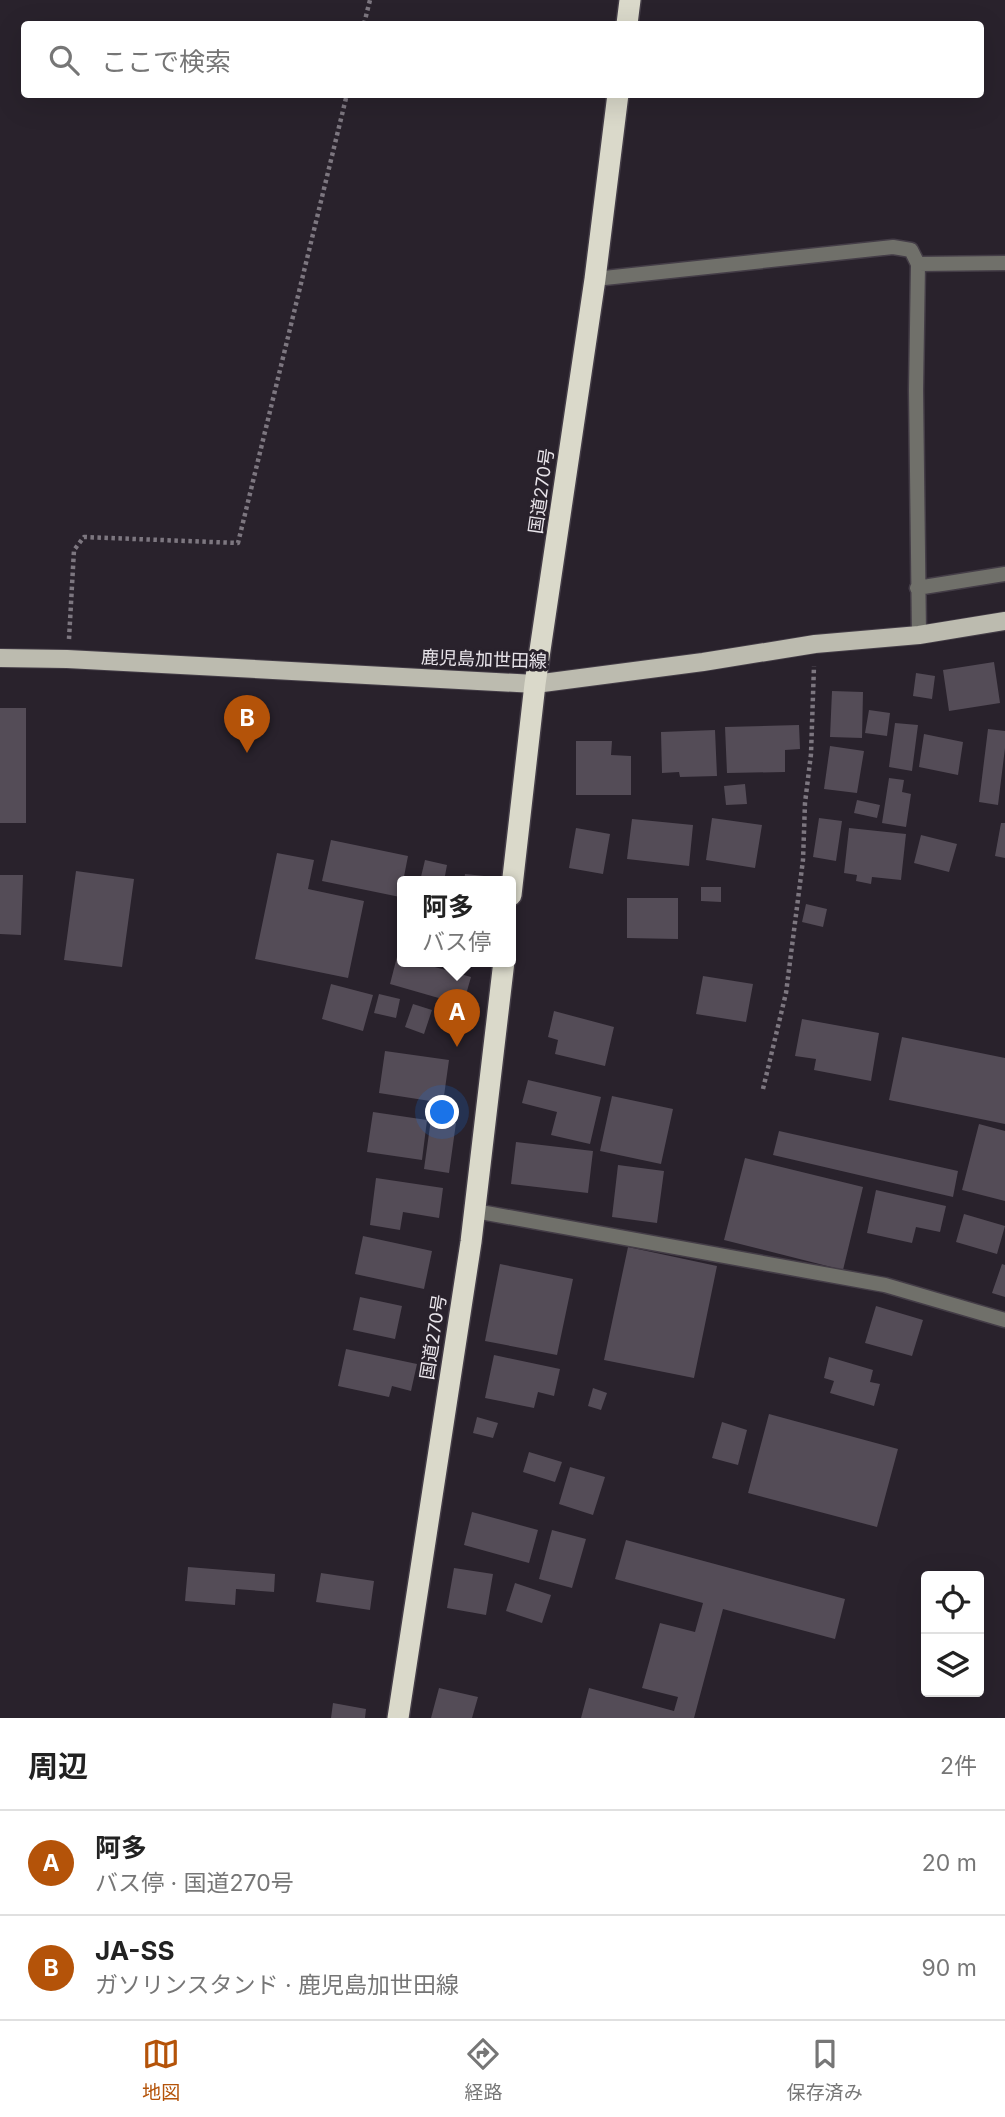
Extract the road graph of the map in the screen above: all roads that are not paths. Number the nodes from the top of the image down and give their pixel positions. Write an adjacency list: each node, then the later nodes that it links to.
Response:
1 (631, 0): 2 (highway)
2 (628, 21)
3 (618, 98): 6 (highway, 国道270号)
4 (1005, 263): 5 (street)
5 (918, 264): 6 (street); 8 (street)
6 (595, 279): 12 (highway, 国道270号)
7 (1005, 574): 8 (street)
8 (917, 587): 10 (street)
9 (1005, 621): 10 (main road, 鹿児島加世田線)
10 (919, 635): 12 (main road, 鹿児島加世田線)
11 (0, 658): 12 (main road, 鹿児島加世田線)
12 (535, 684): 13 (highway, 国道270号)
13 (513, 876)
14 (503, 967): 15 (highway, 国道270号)
15 (475, 1211): 16 (street); 17 (highway, 国道270号)
16 (1005, 1320)
17 (398, 1718)

